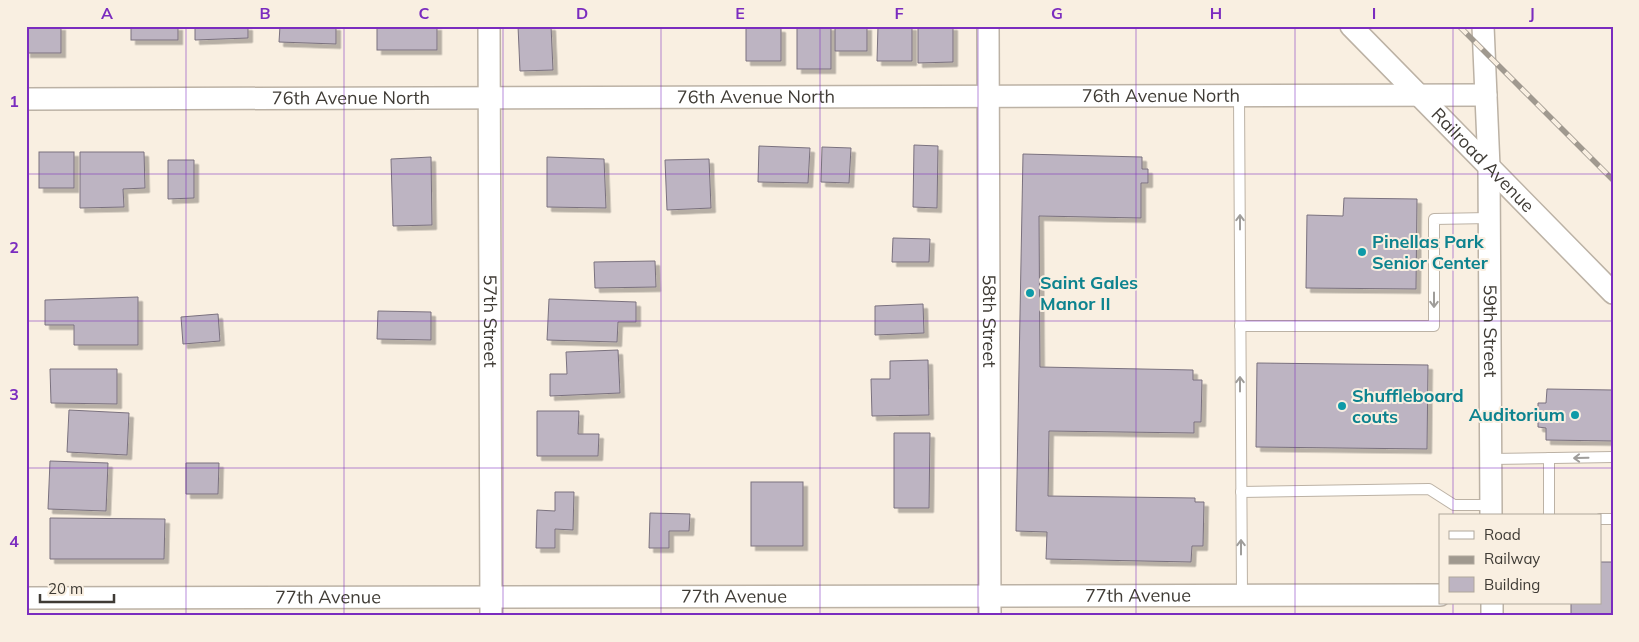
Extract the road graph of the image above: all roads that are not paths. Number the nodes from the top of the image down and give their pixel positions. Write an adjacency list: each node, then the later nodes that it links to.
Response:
1 (489, 26): 9 (street, 57th Street)
2 (988, 26): 6 (street, 58th Street)
3 (1351, 26): 8 (street, Railroad Avenue)
4 (1483, 26): 5 (street, 59th Street)
5 (1486, 95): 8 (street, 76th Avenue North); 11 (street, 59th Street)
6 (989, 96): 7 (street, 76th Avenue North); 9 (street, 76th Avenue North); 25 (street, 58th Street)
7 (1239, 96): 8 (street, 76th Avenue North); 14 (lane, one-way to 7)
8 (1421, 96): 11 (street, Railroad Avenue)
9 (490, 98): 10 (street, 76th Avenue North); 24 (street, 57th Street)
10 (26, 99)
11 (1489, 167): 12 (street, 59th Street); 13 (street, Railroad Avenue)
12 (1489, 218): 14 (lane, one-way to 14); 17 (street, 59th Street)
13 (1613, 293)
14 (1240, 326): 18 (lane, one-way to 14)
15 (1613, 457): 16 (lane, one-way to 16)
16 (1549, 458): 17 (lane); 20 (lane)
17 (1491, 459): 19 (street, 59th Street)
18 (1241, 492): 19 (lane); 21 (lane, one-way to 18)
19 (1491, 510)
20 (1549, 514)
21 (1242, 595): 22 (street, 77th Avenue); 25 (street, 77th Avenue)
22 (1439, 595)
23 (26, 598): 24 (street, 77th Avenue)
24 (491, 606): 25 (street, 77th Avenue)
25 (990, 606)

